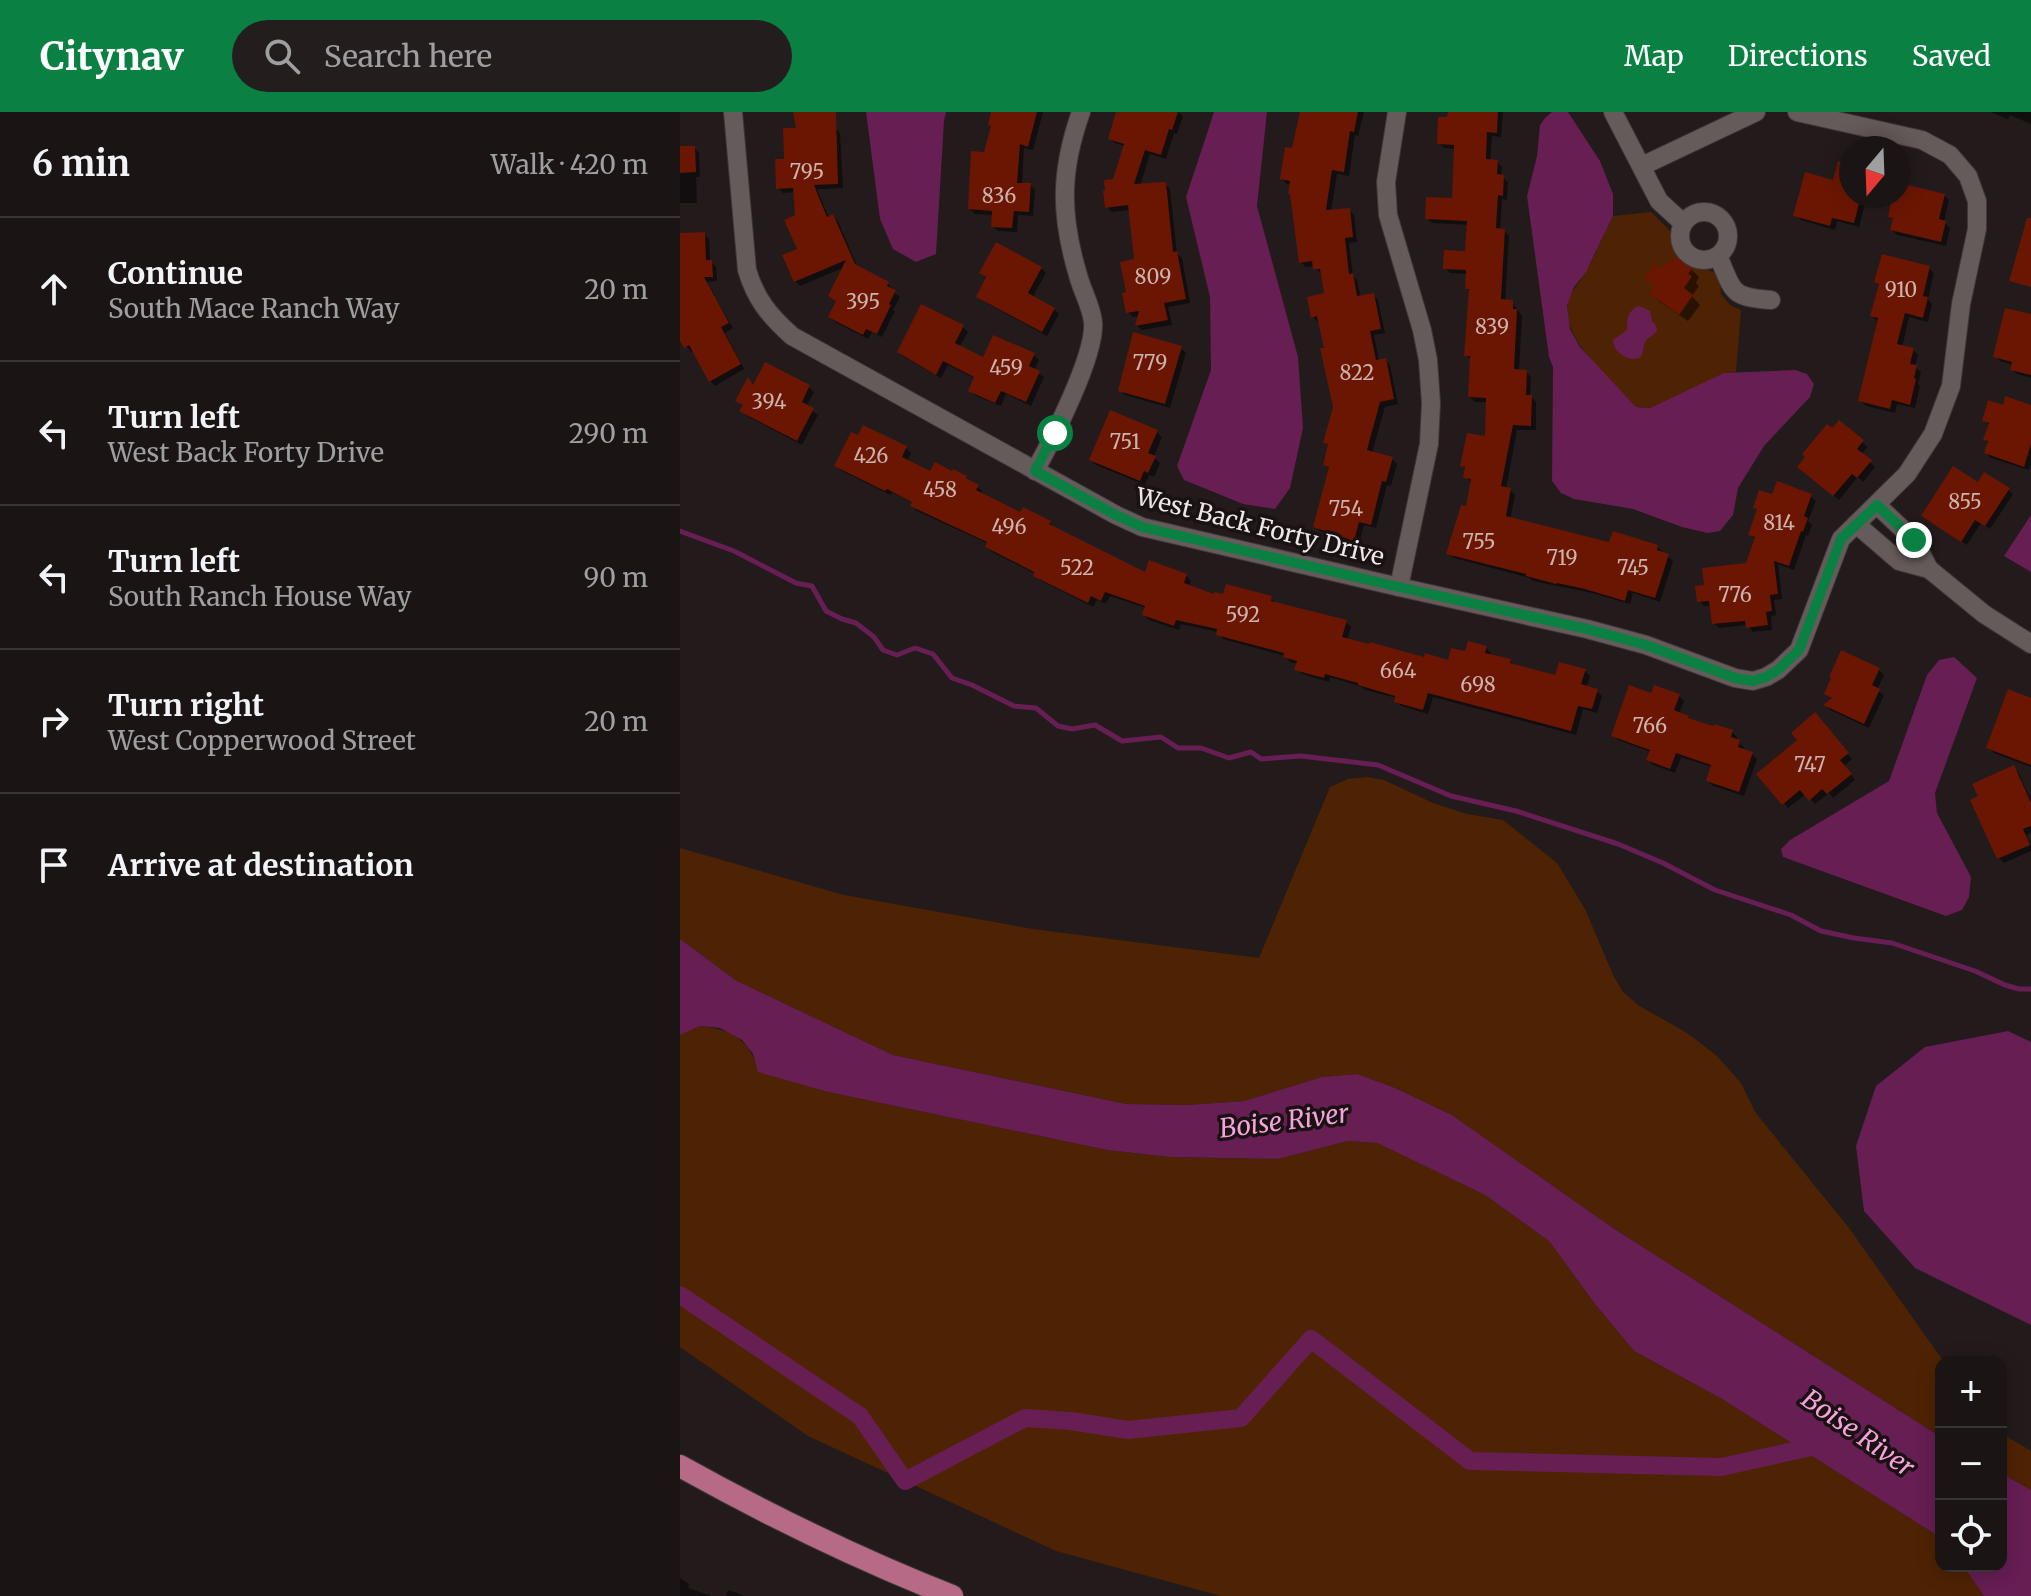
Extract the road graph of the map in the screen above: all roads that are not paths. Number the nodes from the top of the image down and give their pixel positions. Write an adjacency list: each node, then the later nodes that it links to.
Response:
1 (733, 112): 11 (street, West Back Forty Drive)
2 (1081, 112): 11 (street)
3 (1397, 112): 15 (street)
4 (1613, 112): 7 (street)
5 (1756, 112): 7 (street)
6 (1797, 112): 12 (street)
7 (1642, 166): 8 (street)
8 (1683, 223): 9 (street); 9 (street)
9 (1718, 256): 10 (street)
10 (1771, 300)
11 (1035, 471): 15 (street, West Back Forty Drive)
12 (1877, 505): 13 (street); 14 (street)
13 (1856, 524): 14 (street); 15 (street, West Back Forty Drive)
14 (1929, 569): 16 (street)
15 (1399, 587)
16 (2031, 644)
17 (680, 1466): 18 (main road)
18 (952, 1596)

